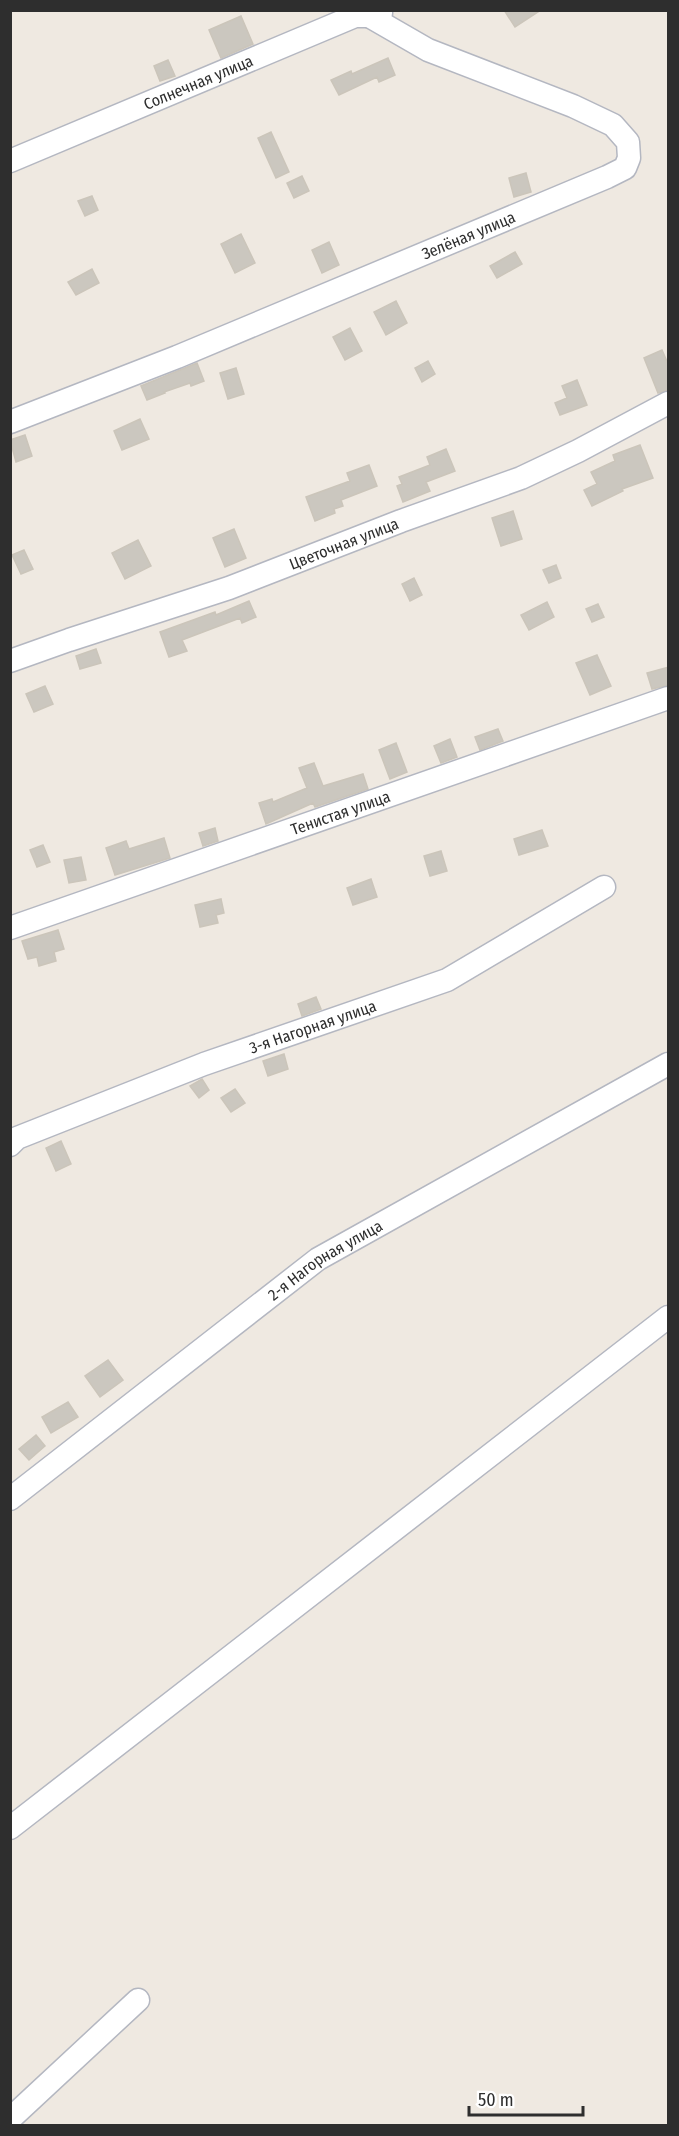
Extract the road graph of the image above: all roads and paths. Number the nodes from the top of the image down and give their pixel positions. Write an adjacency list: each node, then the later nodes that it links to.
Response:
1 (375, 12): 2 (street, Солнечная улица); 4 (street, Зелёная улица)
2 (10, 161)
3 (669, 403): 5 (street, Цветочная улица)
4 (10, 422)
5 (10, 661)
6 (669, 698): 8 (street, Тенистая улица)
7 (604, 887): 10 (street, 3-я Нагорная улица)
8 (10, 927)
9 (669, 1065): 12 (street, 2-я Нагорная улица)
10 (10, 1144)
11 (669, 1317): 13 (street)
12 (10, 1499)
13 (10, 1828)
14 (138, 2000): 15 (street)
15 (10, 2119)

